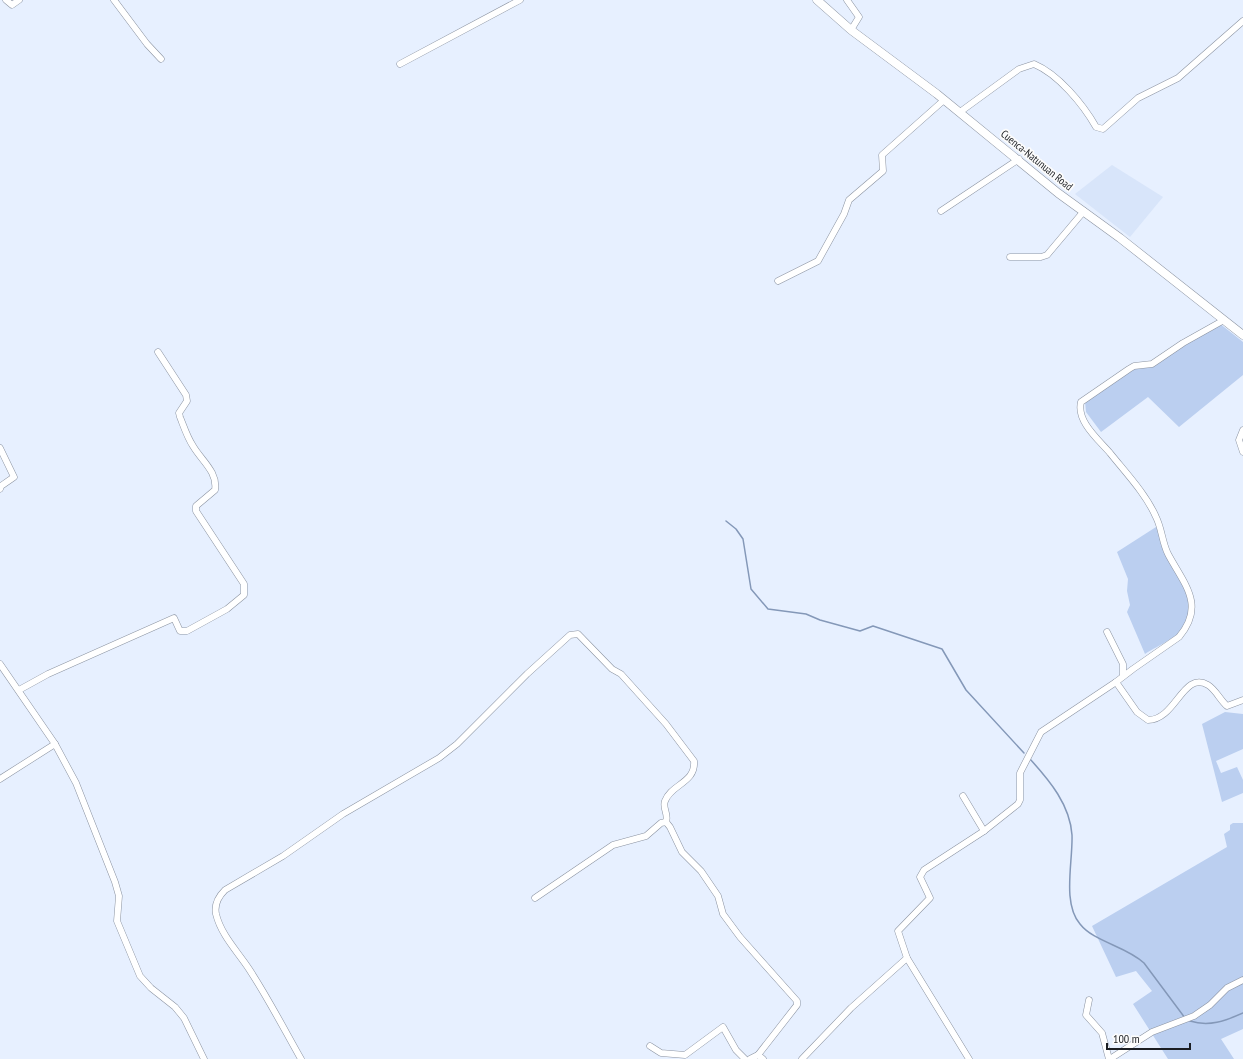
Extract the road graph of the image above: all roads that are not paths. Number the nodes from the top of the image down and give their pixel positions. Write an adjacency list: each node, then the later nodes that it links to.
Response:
1 (6, 0): 2 (street)
2 (19, 0)
3 (114, 0): 9 (street)
4 (520, 0): 10 (street)
5 (817, 0): 8 (main road, Cuenca-Natunuan Road)
6 (847, 0): 8 (street)
7 (1243, 21): 12 (street)
8 (851, 30): 11 (main road, Cuenca-Natunuan Road)
9 (161, 59)
10 (400, 64)
11 (944, 100): 12 (main road, Cuenca-Natunuan Road); 17 (street)
12 (960, 112): 13 (main road, Cuenca-Natunuan Road)
13 (1019, 159): 14 (street); 15 (main road, Cuenca-Natunuan Road)
14 (941, 211)
15 (1084, 212): 16 (street); 18 (main road, Cuenca-Natunuan Road)
16 (1010, 257)
17 (778, 281)
18 (1224, 320): 19 (main road, Cuenca-Natunuan Road); 27 (street)
19 (1243, 336)
20 (158, 352): 29 (street)
21 (1243, 430): 23 (street)
22 (0, 448): 24 (street)
23 (1243, 452)
24 (0, 489)
25 (1107, 632): 27 (street)
26 (0, 664): 29 (street)
27 (1123, 676): 28 (street)
28 (1116, 682): 30 (street); 35 (street)
29 (18, 690): 31 (street)
30 (1243, 700)
31 (55, 744): 32 (street); 42 (street)
32 (0, 779)
33 (963, 796): 35 (street)
34 (666, 822): 36 (street); 41 (street); 43 (street)
35 (984, 830): 37 (street)
36 (535, 898)
37 (907, 958): 46 (street); 47 (street)
38 (1243, 980): 48 (street)
39 (1090, 1000): 48 (street)
40 (650, 1046): 44 (street)
41 (760, 1057): 45 (street)
42 (204, 1059)
43 (301, 1059)
44 (745, 1059)
45 (750, 1059)
46 (802, 1059)
47 (969, 1059)
48 (1111, 1059)

